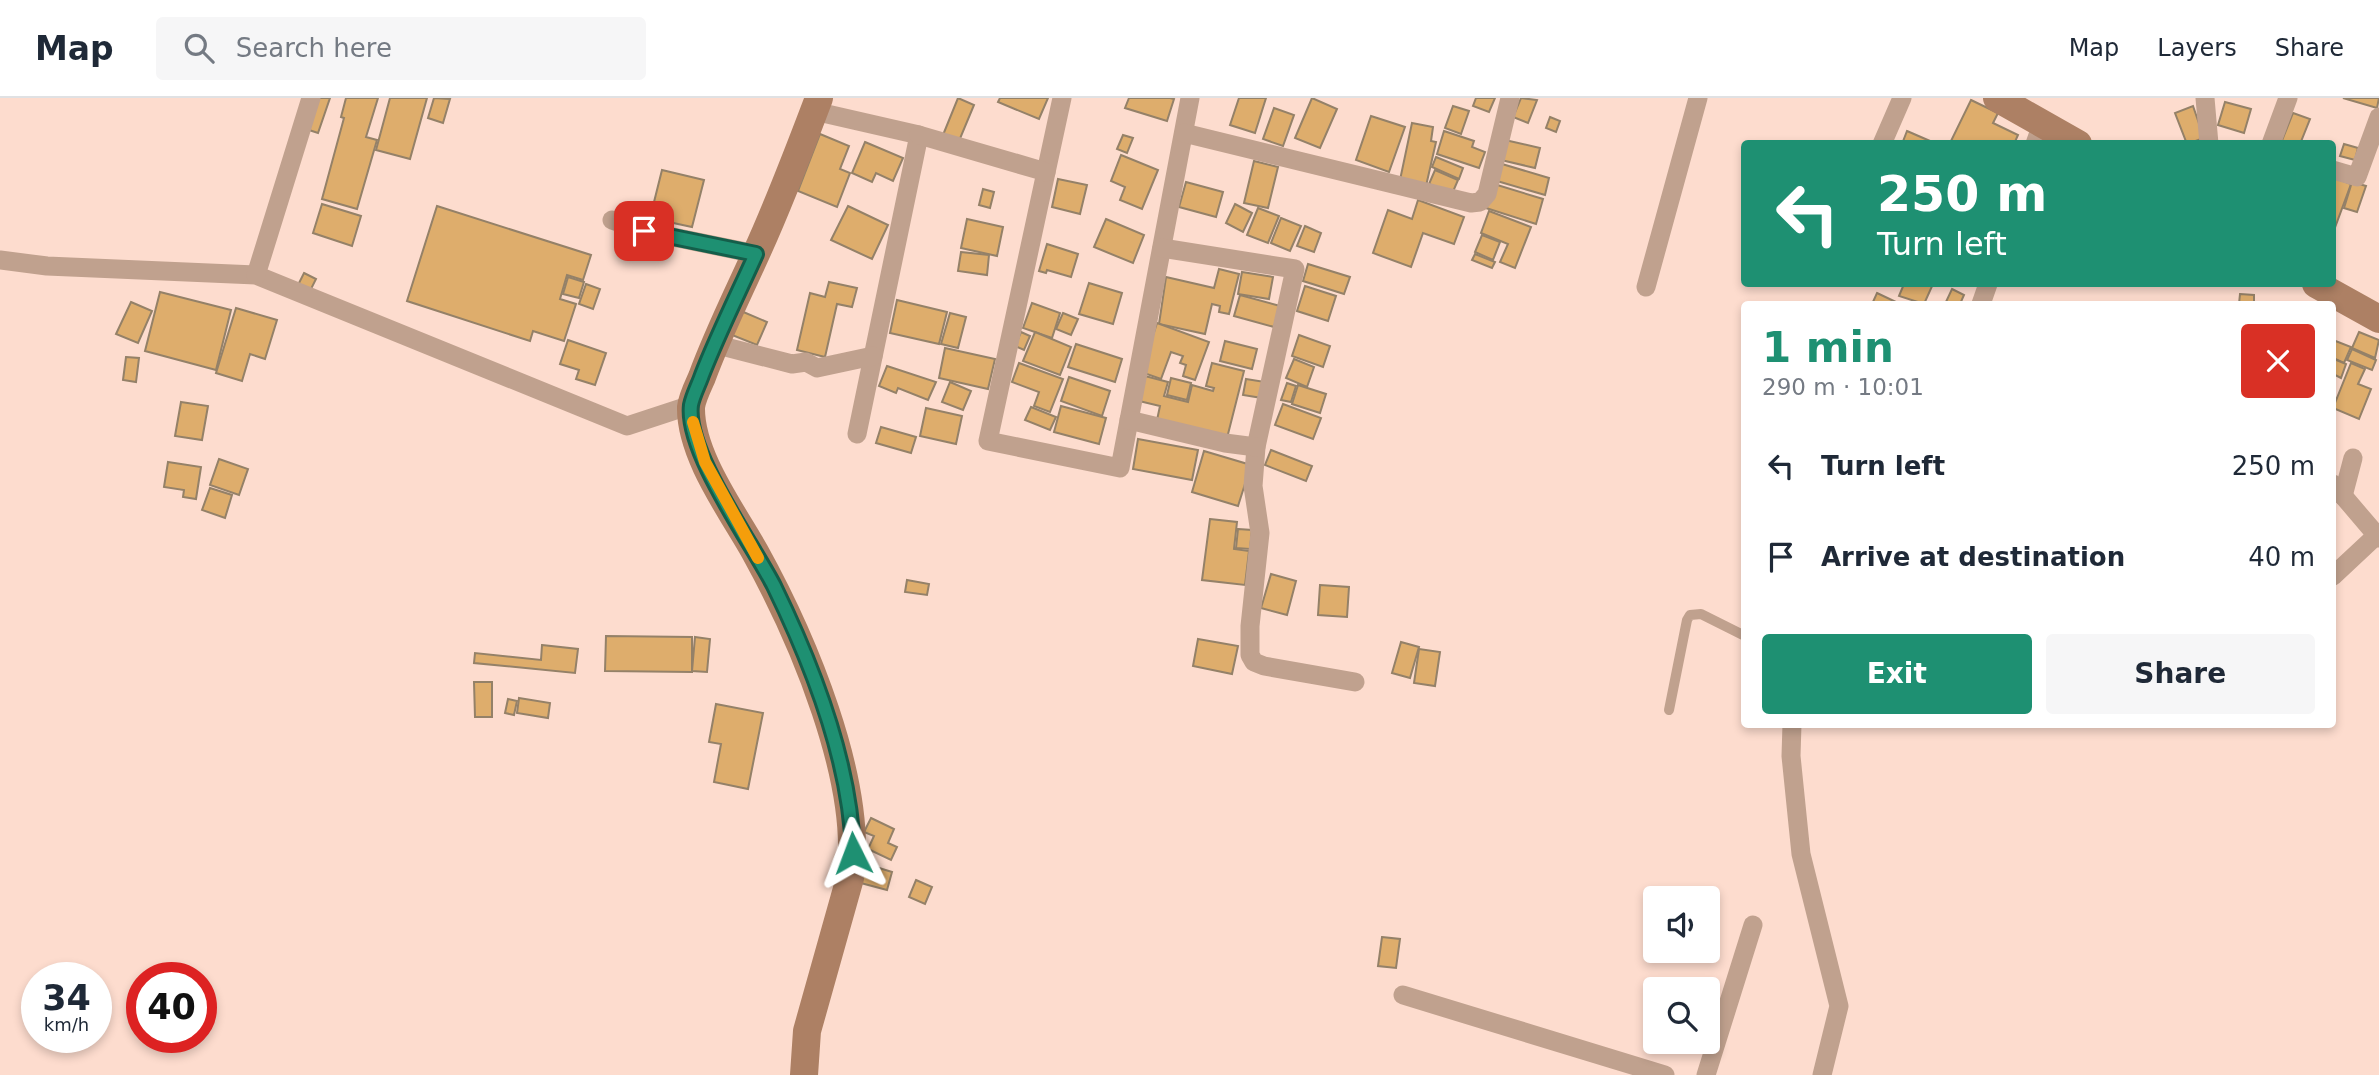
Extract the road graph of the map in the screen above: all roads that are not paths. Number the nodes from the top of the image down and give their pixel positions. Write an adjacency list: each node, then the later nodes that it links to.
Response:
1 (311, 98): 25 (street)
2 (1062, 98): 20 (street)
3 (1190, 98): 12 (street)
4 (1510, 98): 12 (street)
5 (1698, 98): 26 (street)
6 (1902, 98): 15 (street)
7 (1997, 98): 13 (street)
8 (2205, 98): 17 (street)
9 (2288, 98): 18 (street)
10 (816, 104): 14 (street); 23 (street)
11 (2379, 117): 19 (street)
12 (1184, 133): 22 (street)
13 (2038, 134): 16 (street)
14 (919, 135): 20 (street); 30 (street)
15 (1884, 140)
16 (2062, 140)
17 (2209, 140)
18 (2272, 140)
19 (2336, 171)
20 (1046, 172): 32 (street)
21 (612, 220): 23 (street)
22 (1162, 248): 32 (street); 34 (street)
23 (756, 254): 29 (street)
24 (0, 260): 25 (street)
25 (256, 275): 31 (street)
26 (1646, 288)
27 (2330, 298): 28 (street)
28 (2379, 319)
29 (714, 344): 30 (street); 31 (street)
30 (873, 356): 33 (street)
31 (691, 405): 45 (street)
32 (1129, 420): 34 (street)
33 (857, 434)
34 (1256, 447): 40 (street)
35 (2353, 458): 36 (street)
36 (2338, 490): 37 (street)
37 (2378, 536): 38 (street)
38 (2336, 573)
39 (1741, 634): 41 (lane)
40 (1355, 682)
41 (1669, 710)
42 (1792, 728): 48 (street)
43 (1753, 925): 47 (street)
44 (1404, 995): 46 (street)
45 (804, 1075)
46 (1665, 1075)
47 (1706, 1075)
48 (1822, 1075)

